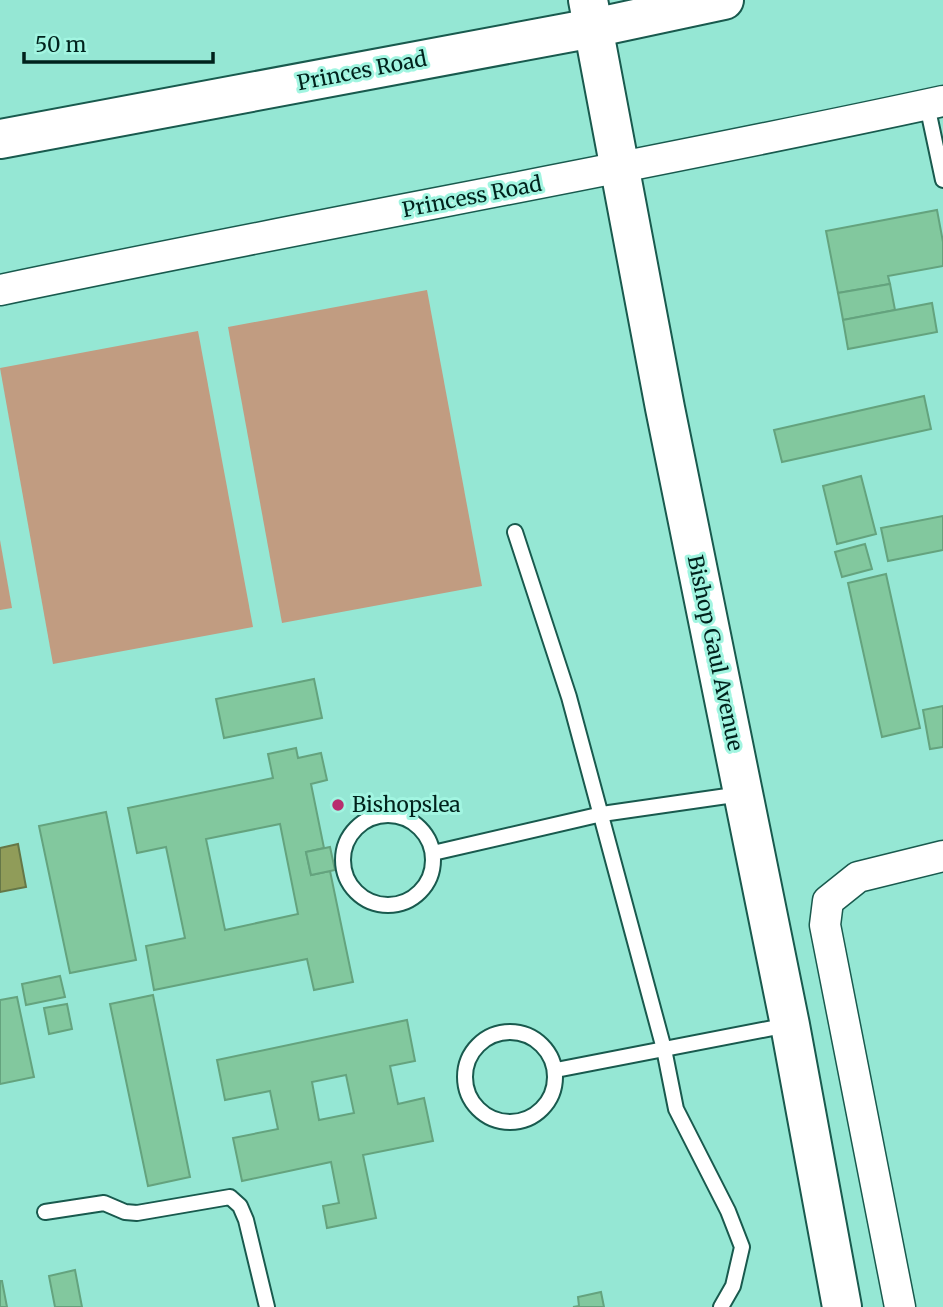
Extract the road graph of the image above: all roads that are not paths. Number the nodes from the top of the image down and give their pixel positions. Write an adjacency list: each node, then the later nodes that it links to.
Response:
1 (724, 0): 2 (main road, Princes Road)
2 (590, 14): 4 (main road, Princes Road); 5 (main road, Bishop Gaul Avenue)
3 (935, 103): 5 (street, Princess Road); 6 (lane)
4 (0, 139)
5 (619, 169): 7 (street, Princess Road); 9 (main road, Bishop Gaul Avenue)
6 (943, 180)
7 (0, 290)
8 (515, 532): 10 (lane)
9 (744, 794): 10 (lane); 13 (main road, Bishop Gaul Avenue)
10 (602, 814): 11 (lane); 14 (lane)
11 (433, 853): 11 (lane)
12 (943, 856): 20 (street)
13 (790, 1025): 14 (lane); 19 (main road, Bishop Gaul Avenue)
14 (664, 1049): 15 (lane); 18 (lane)
15 (556, 1070): 15 (lane)
16 (45, 1212): 17 (lane)
17 (267, 1307)
18 (721, 1307)
19 (842, 1307)
20 (900, 1307)

